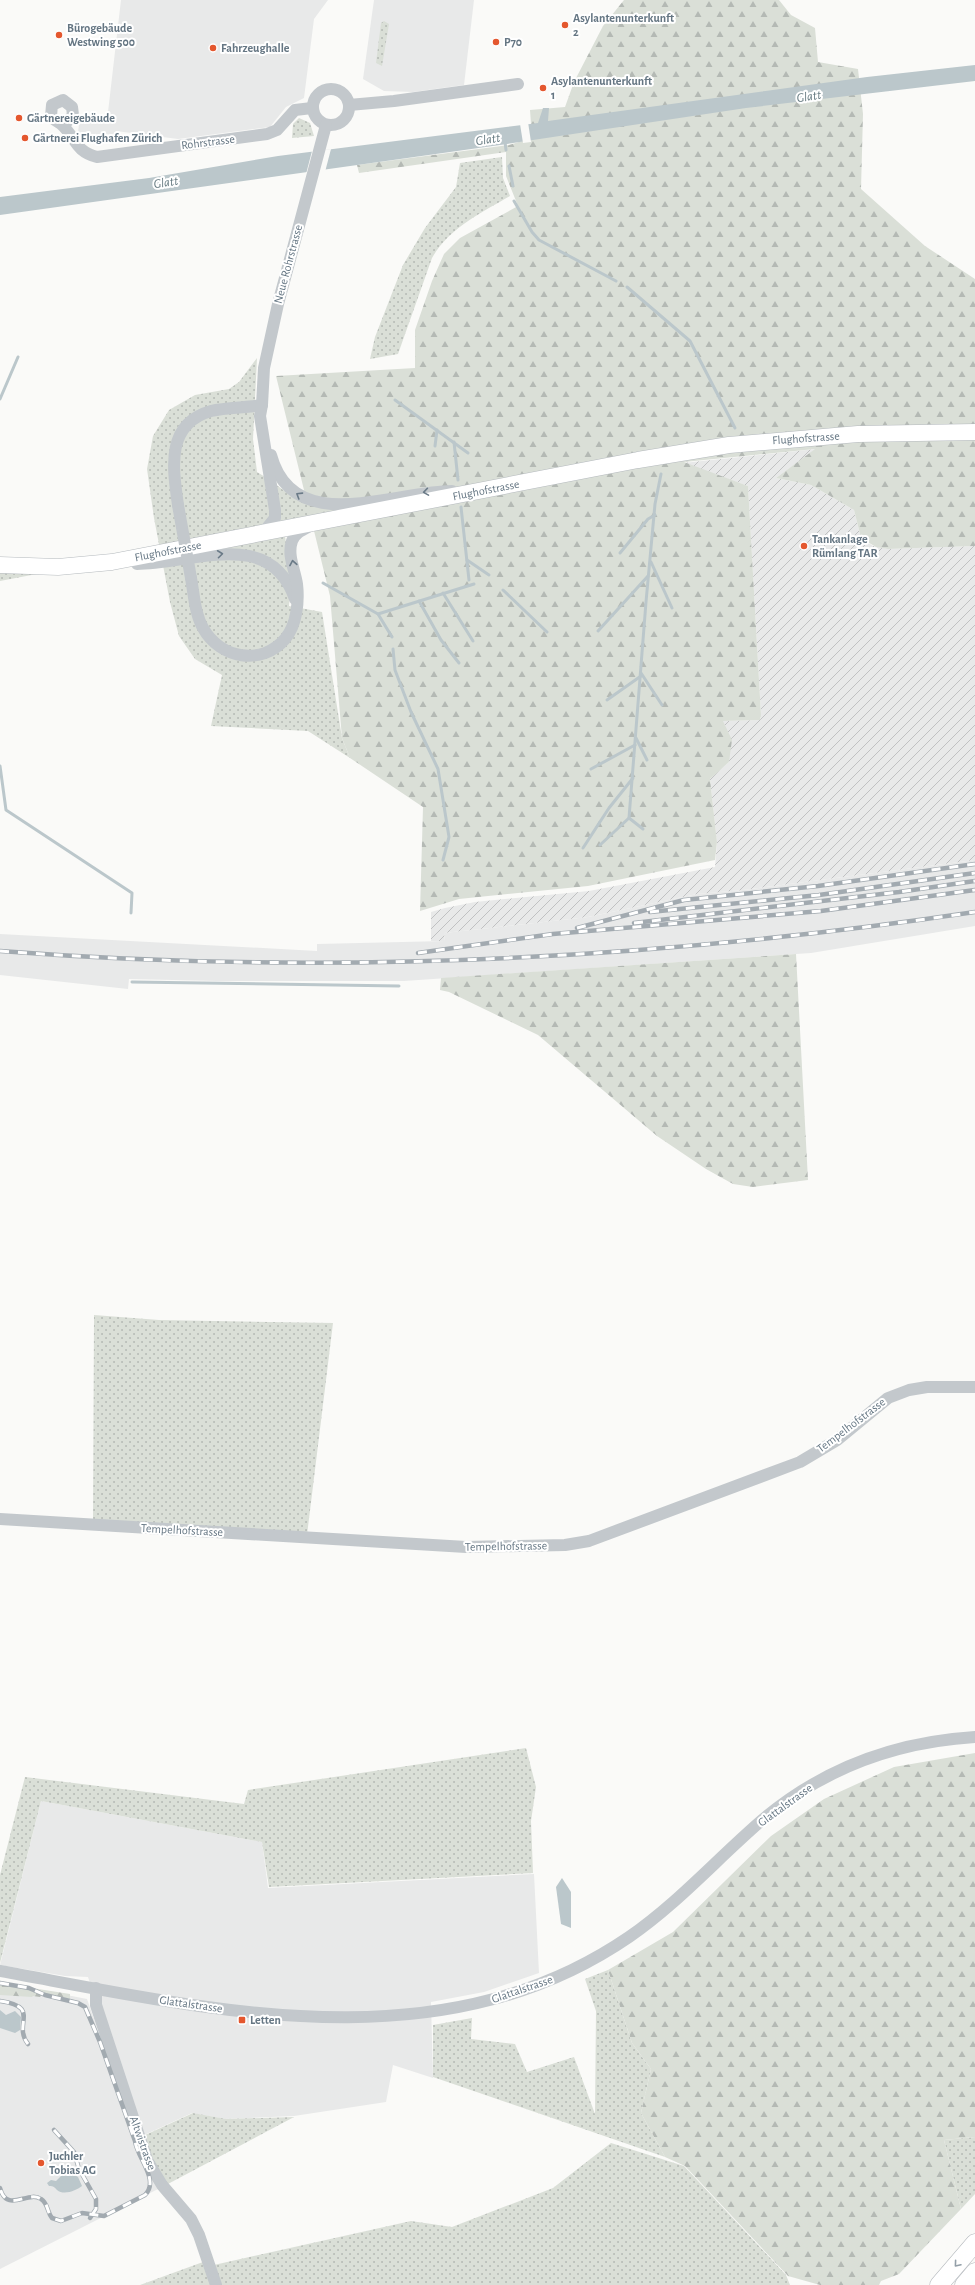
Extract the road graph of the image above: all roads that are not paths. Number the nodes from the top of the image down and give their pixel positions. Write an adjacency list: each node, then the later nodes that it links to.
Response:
1 (518, 84): 2 (street)
2 (349, 105): 3 (street); 5 (street)
3 (312, 108): 4 (street, Rohrstrasse); 5 (street)
4 (60, 123)
5 (325, 130): 6 (street, Neue Rohrstrasse)
6 (262, 405): 8 (street, Neue Rohrstrasse, one-way to 6); 10 (street, Neue Rohrstrasse); 13 (street, bridge)
7 (975, 432): 8 (main road, Flughofstrasse)
8 (479, 492): 9 (main road, Flughofstrasse)
9 (315, 523): 10 (main road, Flughofstrasse); 13 (street, one-way to 9)
10 (262, 534): 11 (main road, Flughofstrasse)
11 (112, 562): 12 (main road, Flughofstrasse); 13 (street, one-way to 13)
12 (0, 565)
13 (296, 602)
14 (975, 1387): 15 (street, Tempelhofstrasse)
15 (0, 1519)
16 (975, 1737): 18 (street, Glattalstrasse)
17 (0, 1972): 18 (street, Glattalstrasse)
18 (96, 1988): 21 (street, Altwistrasse)
19 (975, 2243): 22 (highway, one-way to 22)
20 (975, 2272): 23 (highway)
21 (216, 2285)
22 (939, 2285)
23 (964, 2285)

